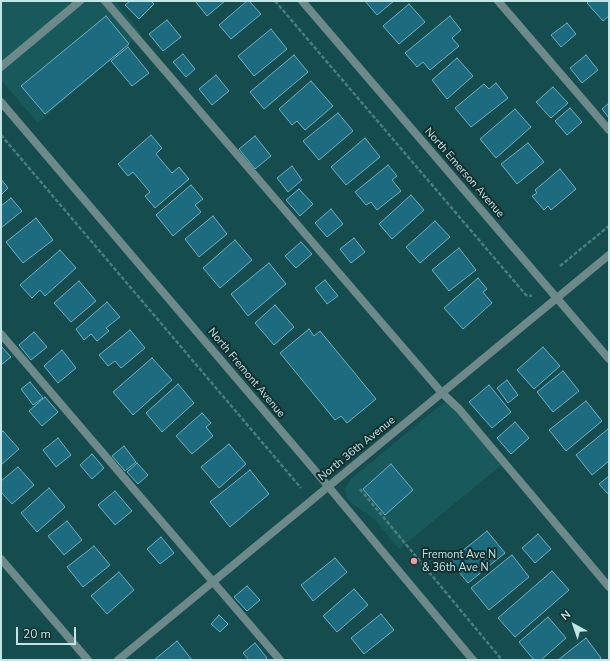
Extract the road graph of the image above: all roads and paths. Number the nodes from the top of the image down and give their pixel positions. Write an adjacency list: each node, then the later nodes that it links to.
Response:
1 (80, 1): 6 (street)
2 (105, 1): 17 (street)
3 (275, 1): 13 (path)
4 (302, 1): 14 (street, North Emerson Avenue)
5 (498, 1): 8 (street)
6 (1, 67)
7 (1, 102): 20 (street, North Fremont Avenue)
8 (609, 130)
9 (1, 135): 19 (path)
10 (609, 226): 12 (path)
11 (609, 255): 14 (street, North 36th Avenue)
12 (560, 266)
13 (532, 296)
14 (556, 299): 16 (street, North Emerson Avenue); 17 (street, North 36th Avenue)
15 (1, 334): 24 (street)
16 (609, 359)
17 (442, 393): 20 (street, North 36th Avenue); 25 (street)
18 (297, 477): 19 (path)
19 (294, 479): 21 (path)
20 (328, 487): 24 (street, North 36th Avenue); 29 (street, North Fremont Avenue)
21 (301, 488)
22 (360, 489): 30 (path)
23 (1, 559): 26 (street)
24 (213, 581): 27 (street, North 36th Avenue); 28 (street)
25 (609, 587)
26 (88, 660)
27 (118, 660)
28 (280, 660)
29 (473, 660)
30 (502, 660)

